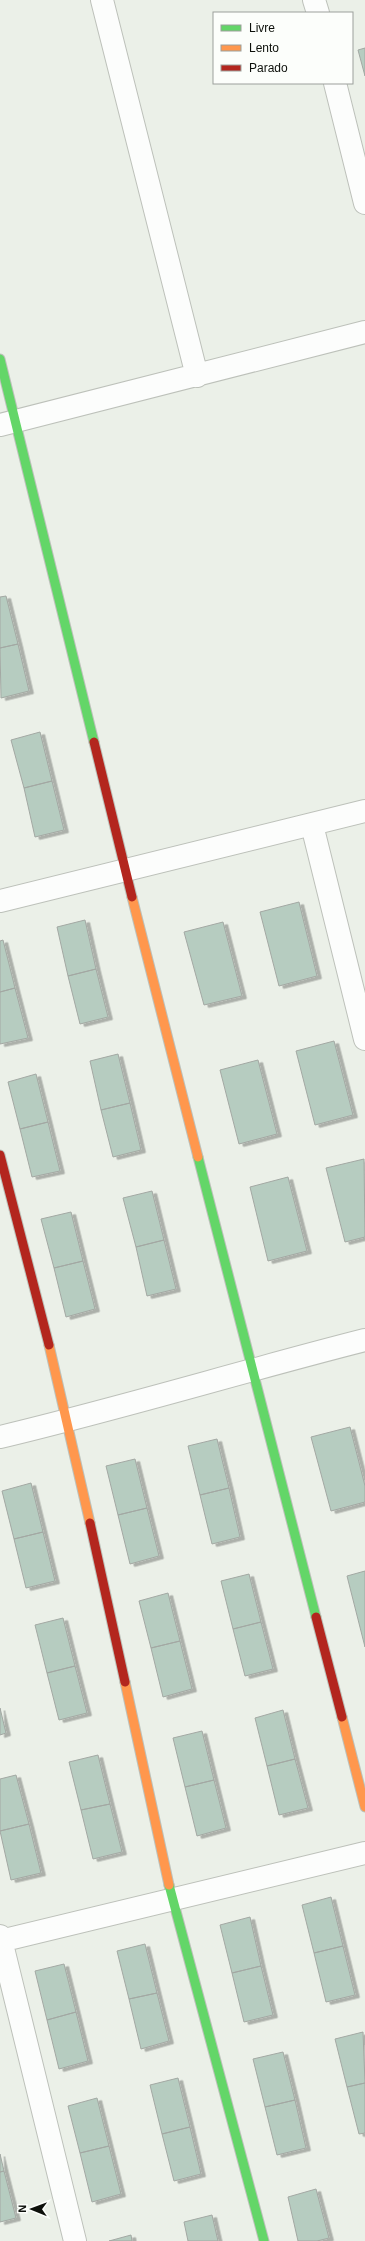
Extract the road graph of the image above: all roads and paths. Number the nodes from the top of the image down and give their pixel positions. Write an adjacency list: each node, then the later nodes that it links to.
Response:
1 (102, 0): 8 (street)
2 (314, 0): 3 (street)
3 (318, 12)
4 (335, 84): 5 (street)
5 (365, 203)
6 (365, 332): 8 (street)
7 (0, 359): 9 (street)
8 (197, 376): 9 (street)
9 (8, 423): 12 (street)
10 (365, 811): 11 (street)
11 (312, 825): 12 (street); 14 (street)
12 (125, 870): 13 (street); 17 (street)
13 (0, 901)
14 (365, 1039)
15 (0, 1155): 18 (street)
16 (365, 1340): 17 (street)
17 (253, 1368): 18 (street); 20 (street)
18 (68, 1421): 19 (street); 22 (street)
19 (0, 1437)
20 (365, 1807)
21 (365, 1853): 22 (street)
22 (173, 1901): 23 (street); 25 (street)
23 (0, 1939): 24 (street)
24 (75, 2241)
25 (264, 2241)

